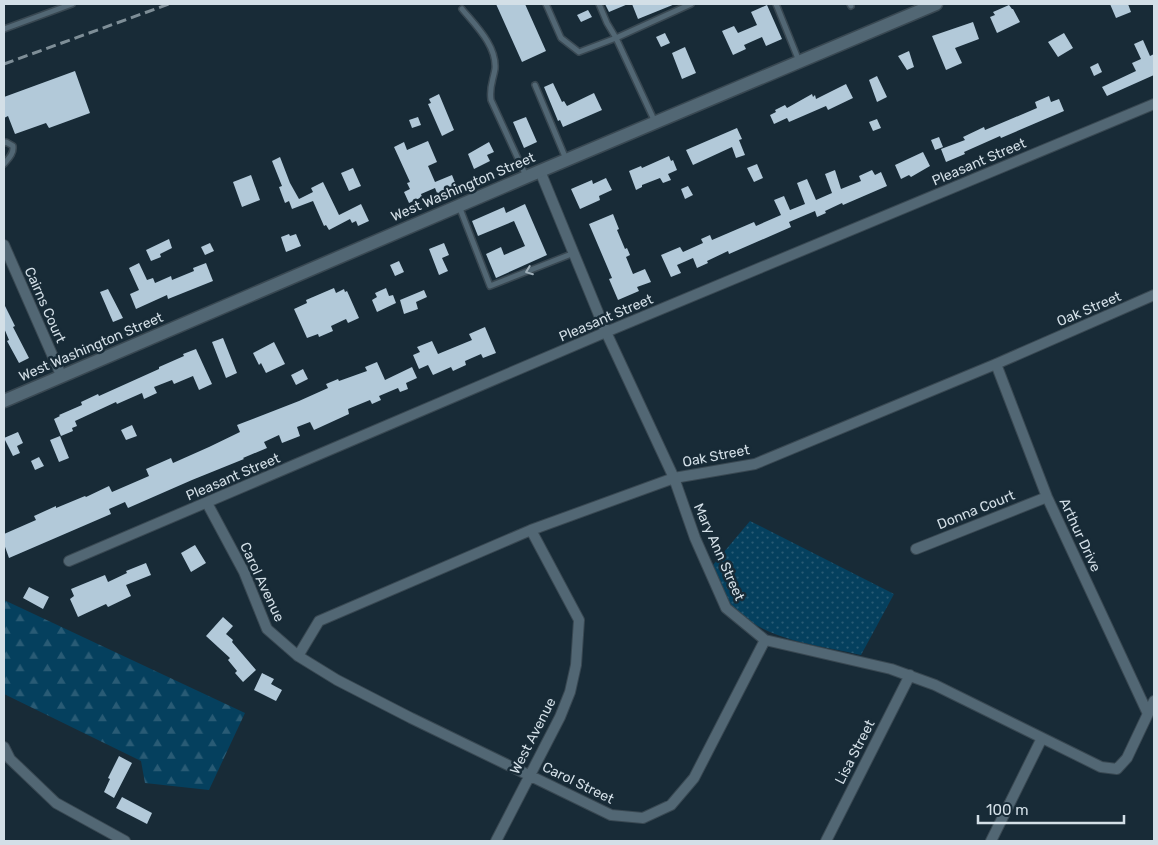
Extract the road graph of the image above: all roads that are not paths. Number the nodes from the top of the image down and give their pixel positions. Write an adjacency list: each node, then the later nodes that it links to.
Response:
1 (72, 4): 8 (lane)
2 (546, 4): 9 (lane)
3 (599, 4): 9 (lane)
4 (691, 4): 9 (lane)
5 (776, 4): 10 (lane)
6 (936, 4): 10 (main road, West Washington Street)
7 (462, 9): 18 (lane)
8 (5, 27)
9 (616, 38): 13 (lane)
10 (799, 61): 13 (main road, West Washington Street)
11 (535, 85): 15 (lane)
12 (1154, 104): 23 (street, Pleasant Street)
13 (656, 122): 15 (main road, West Washington Street)
14 (4, 143): 16 (lane)
15 (566, 160): 17 (main road, West Washington Street)
16 (4, 164)
17 (540, 171): 18 (main road, West Washington Street); 21 (street, Mary Ann Street)
18 (526, 177): 19 (main road, West Washington Street)
19 (459, 206): 21 (lane, one-way to 19); 25 (main road, West Washington Street)
20 (4, 245): 25 (street, Cairns Court)
21 (574, 253): 23 (street, Mary Ann Street)
22 (1154, 296): 24 (street, Oak Street)
23 (606, 332): 27 (street, Mary Ann Street); 29 (street, Pleasant Street)
24 (996, 364): 27 (street, Oak Street); 28 (street, Arthur Drive)
25 (61, 375): 26 (main road, West Washington Street)
26 (4, 401)
27 (674, 478): 30 (street, Oak Street); 33 (street, Mary Ann Street)
28 (1047, 497): 31 (street, Donna Court); 37 (street, Arthur Drive)
29 (207, 503): 32 (street, Pleasant Street); 34 (street, Carol Avenue)
30 (531, 530): 34 (street, Oak Street); 41 (street, West Avenue)
31 (916, 549)
32 (69, 562)
33 (765, 640): 35 (street, Mary Ann Street); 41 (street, Carol Street)
34 (298, 656): 38 (street, Carol Avenue)
35 (910, 675): 39 (street, Mary Ann Street); 44 (street, Lisa Street)
36 (1154, 702): 37 (street)
37 (1148, 714): 39 (street, Mary Ann Street)
38 (411, 718): 41 (street, Carol Street)
39 (1042, 738): 45 (street)
40 (4, 747): 42 (street)
41 (529, 775): 43 (street, West Avenue)
42 (125, 841)
43 (496, 841)
44 (826, 841)
45 (991, 841)

